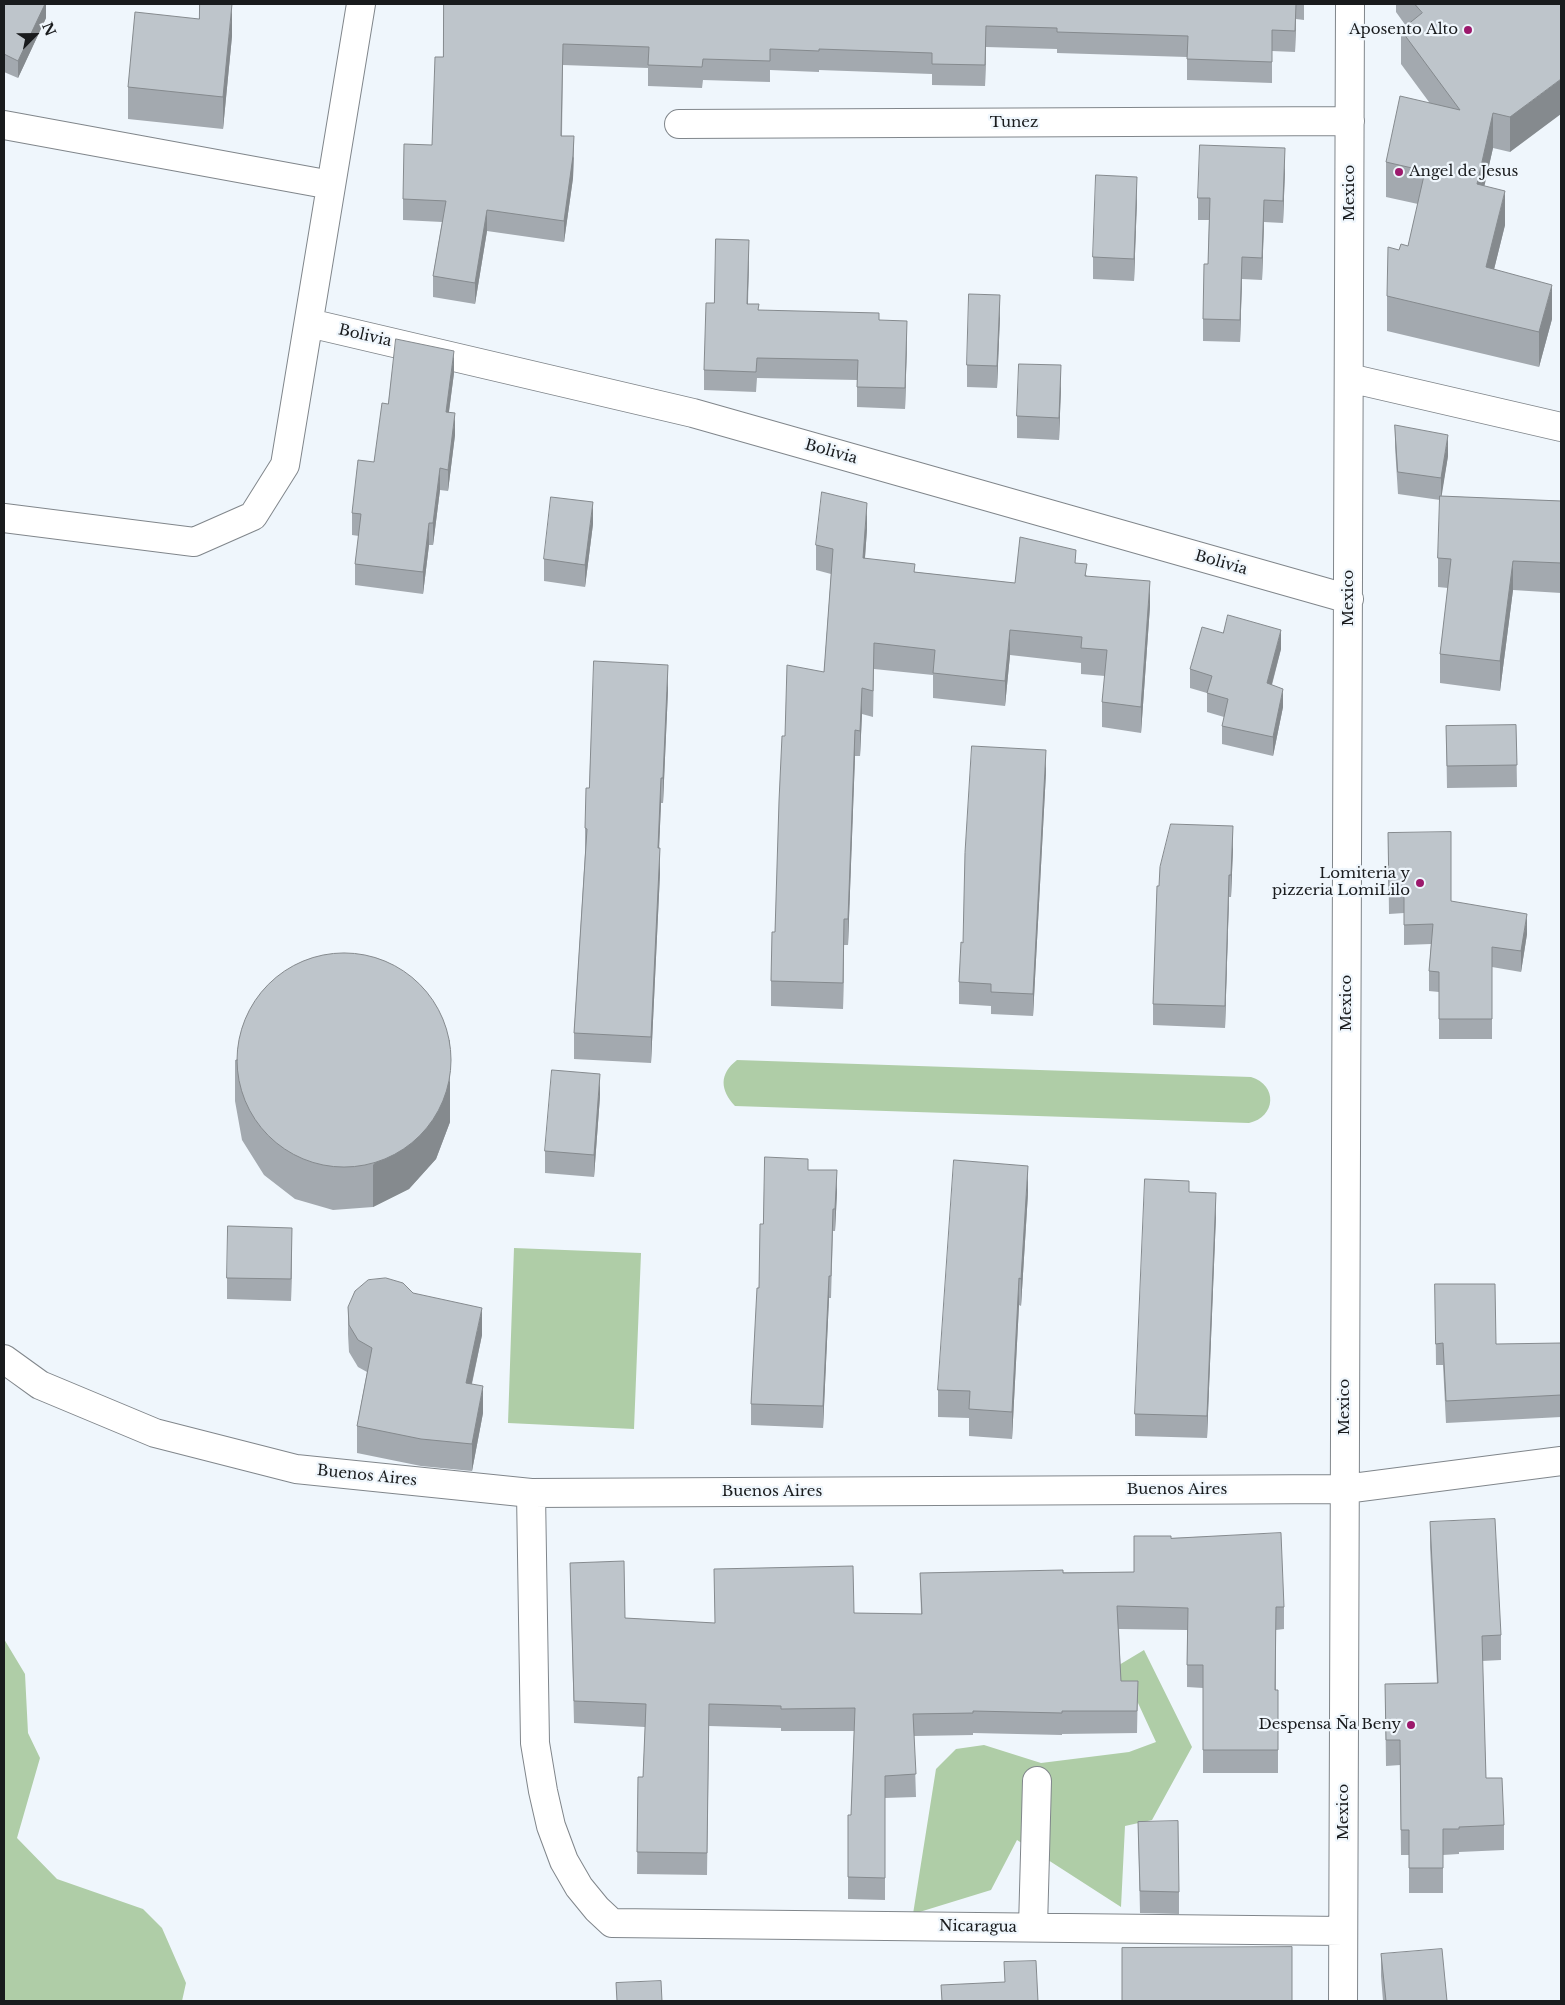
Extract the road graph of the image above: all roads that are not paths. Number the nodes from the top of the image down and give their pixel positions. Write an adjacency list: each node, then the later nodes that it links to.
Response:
1 (361, 4): 6 (street)
2 (1350, 4): 3 (street, Mexico)
3 (1350, 121): 4 (street, Tunez); 8 (street, Mexico)
4 (678, 124)
5 (4, 125): 6 (street)
6 (332, 185): 7 (street)
7 (308, 323): 10 (street); 11 (street, Bolivia)
8 (1349, 378): 9 (street); 11 (street, Mexico)
9 (1561, 427)
10 (4, 518)
11 (1349, 599): 14 (street, Mexico)
12 (4, 1359): 15 (street, Buenos Aires)
13 (1561, 1461): 14 (street, Buenos Aires)
14 (1345, 1489): 15 (street, Buenos Aires); 18 (street, Mexico)
15 (531, 1493): 17 (street, Nicaragua)
16 (1037, 1781): 17 (street)
17 (1033, 1927): 18 (street, Nicaragua)
18 (1343, 1930): 19 (street, Mexico)
19 (1343, 2001)

